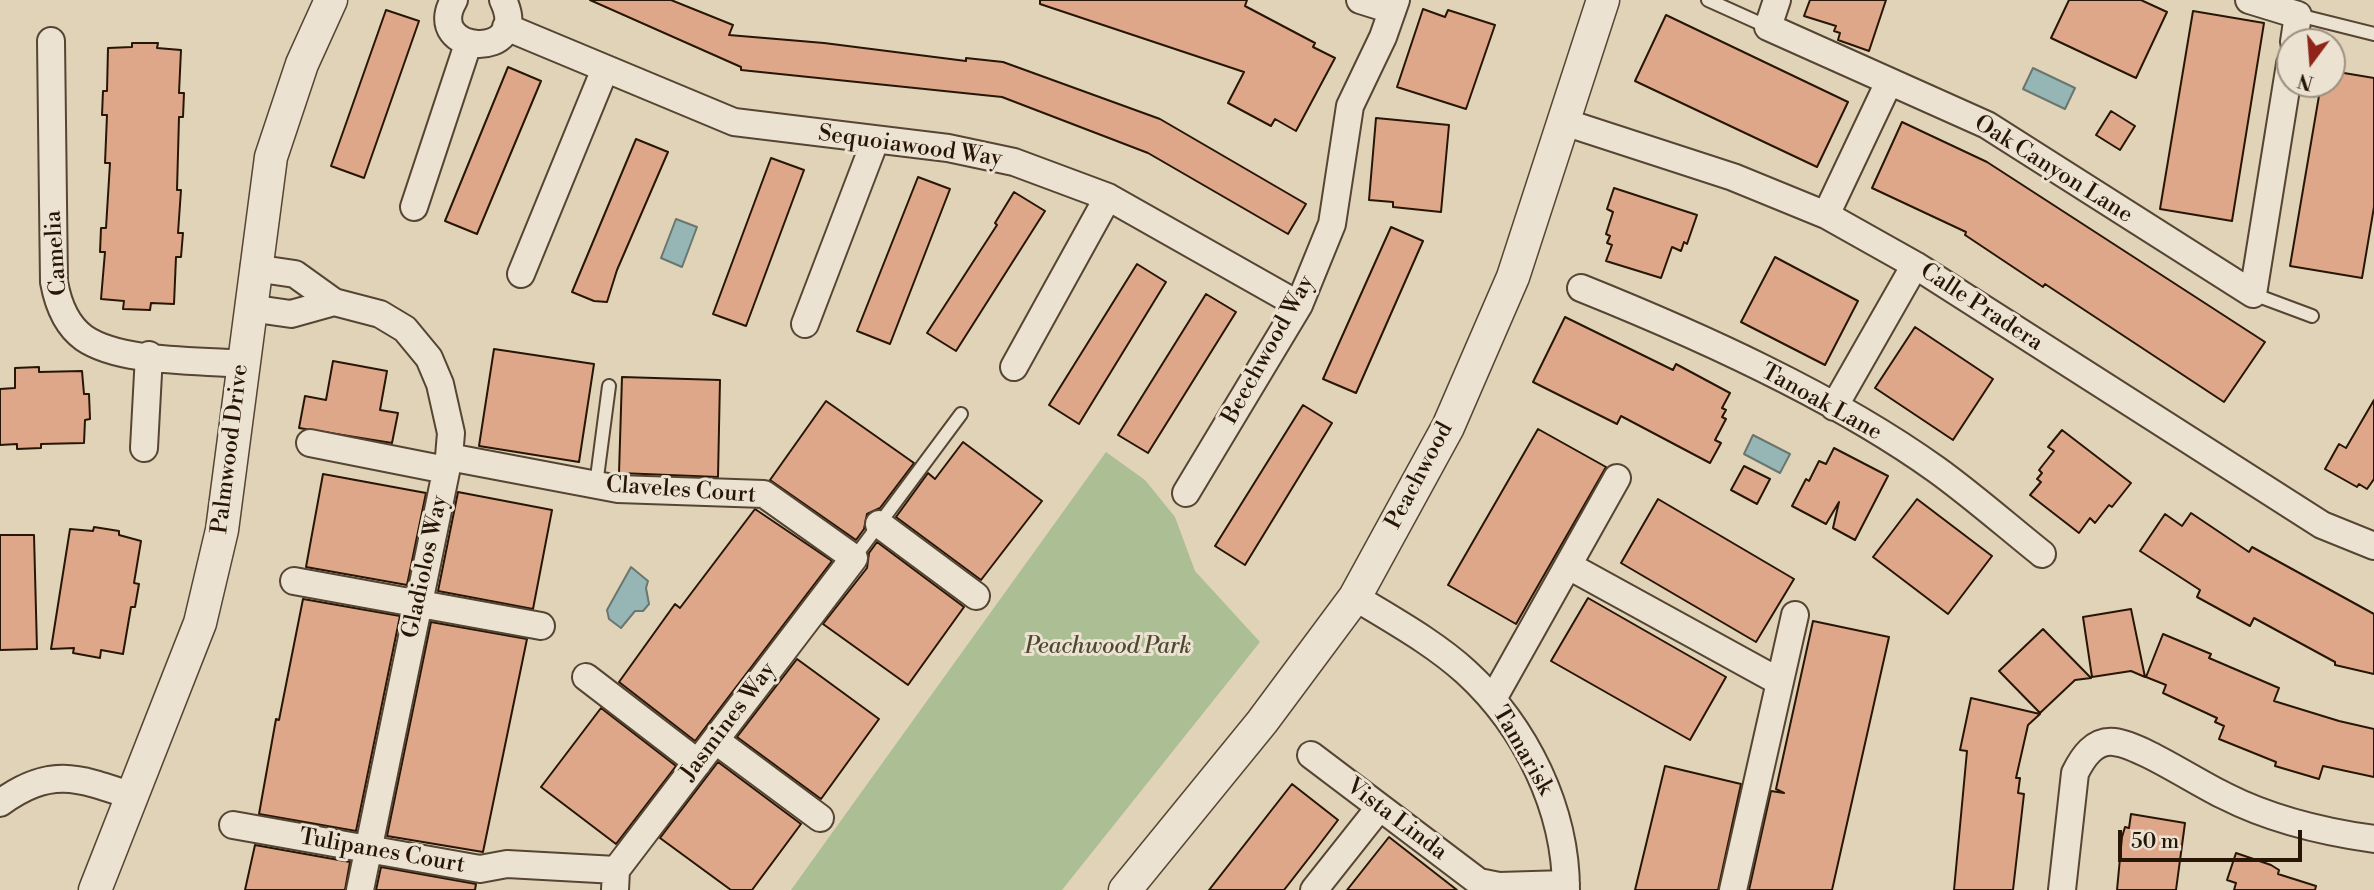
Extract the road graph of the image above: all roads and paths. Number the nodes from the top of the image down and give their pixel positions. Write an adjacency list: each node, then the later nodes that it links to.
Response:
1 (331, 0): 26 (street, Palmwood Drive)
2 (503, 0): 11 (street)
3 (1360, 0): 9 (street)
4 (1604, 0): 20 (street, Peachwood)
5 (1707, 0): 12 (lane)
6 (1777, 0): 12 (street)
7 (2249, 0): 10 (street)
8 (450, 1): 16 (street)
9 (1394, 5): 31 (street, Beechwood Way)
10 (2298, 15): 13 (street); 14 (lane)
11 (506, 27): 16 (street); 17 (street, Sequoiawood Way)
12 (1768, 27): 18 (street, Oak Canyon Lane)
13 (2296, 28)
14 (2374, 34)
15 (51, 41): 35 (street, Camelia)
16 (468, 44): 23 (street)
17 (605, 69): 21 (street, Sequoiawood Way); 27 (street)
18 (1889, 82): 24 (street); 29 (street, Oak Canyon Lane)
19 (2285, 98): 29 (street)
20 (1564, 122): 24 (street, Calle Pradera); 54 (street, Peachwood)
21 (875, 141): 22 (street, Sequoiawood Way); 34 (street)
22 (1108, 197): 31 (street, Sequoiawood Way); 37 (street)
23 (414, 207)
24 (1826, 215): 25 (street, Calle Pradera)
25 (1916, 265): 39 (street); 48 (street, Calle Pradera)
26 (254, 268): 30 (street, Gladiolos Way); 32 (street, Palmwood Drive)
27 (521, 274)
28 (1581, 288): 39 (street, Tanoak Lane)
29 (2253, 294): 33 (lane)
30 (334, 302): 32 (street); 43 (street, Gladiolos Way)
31 (1299, 305): 46 (street, Beechwood Way)
32 (249, 308): 36 (street, Palmwood Drive)
33 (2312, 316)
34 (805, 324)
35 (149, 355): 36 (street, Camelia); 42 (street)
36 (242, 364): 64 (street, Palmwood Drive)
37 (1014, 367)
38 (609, 386): 45 (lane)
39 (1834, 407): 49 (street, Tanoak Lane)
40 (961, 414): 47 (lane)
41 (310, 443): 43 (street, Claveles Court)
42 (144, 448)
43 (447, 464): 45 (street, Claveles Court); 55 (street, Gladiolos Way)
44 (1617, 478): 51 (street)
45 (596, 485): 50 (street, Claveles Court)
46 (1186, 493)
47 (879, 524): 50 (lane); 53 (street)
48 (2374, 546)
49 (2042, 554)
50 (854, 558): 61 (street, Jasmines Way)
51 (1569, 566): 59 (street); 60 (street)
52 (294, 581): 55 (street)
53 (976, 596)
54 (1355, 597): 60 (street, Tamarisk); 75 (street, Peachwood)
55 (418, 602): 57 (street); 70 (street, Gladiolos Way)
56 (1795, 615): 59 (street)
57 (541, 626)
58 (586, 677): 63 (street)
59 (1780, 682): 77 (street)
60 (1493, 699): 72 (street, Tamarisk)
61 (715, 740): 63 (street, Jasmines Way); 67 (street)
62 (1311, 755): 66 (street, Vista Linda)
63 (698, 763): 71 (street, Jasmines Way)
64 (132, 796): 65 (street); 73 (street, Palmwood Drive)
65 (0, 803)
66 (1379, 808): 72 (street, Vista Linda); 76 (street)
67 (820, 818)
68 (233, 825): 70 (street, Tulipanes Court)
69 (2374, 839): 78 (street)
70 (368, 848): 71 (street, Tulipanes Court); 74 (street, Gladiolos Way)
71 (616, 880)
72 (1566, 887)
73 (95, 890)
74 (360, 890)
75 (1125, 890)
76 (1314, 890)
77 (1733, 890)
78 (2062, 890)

